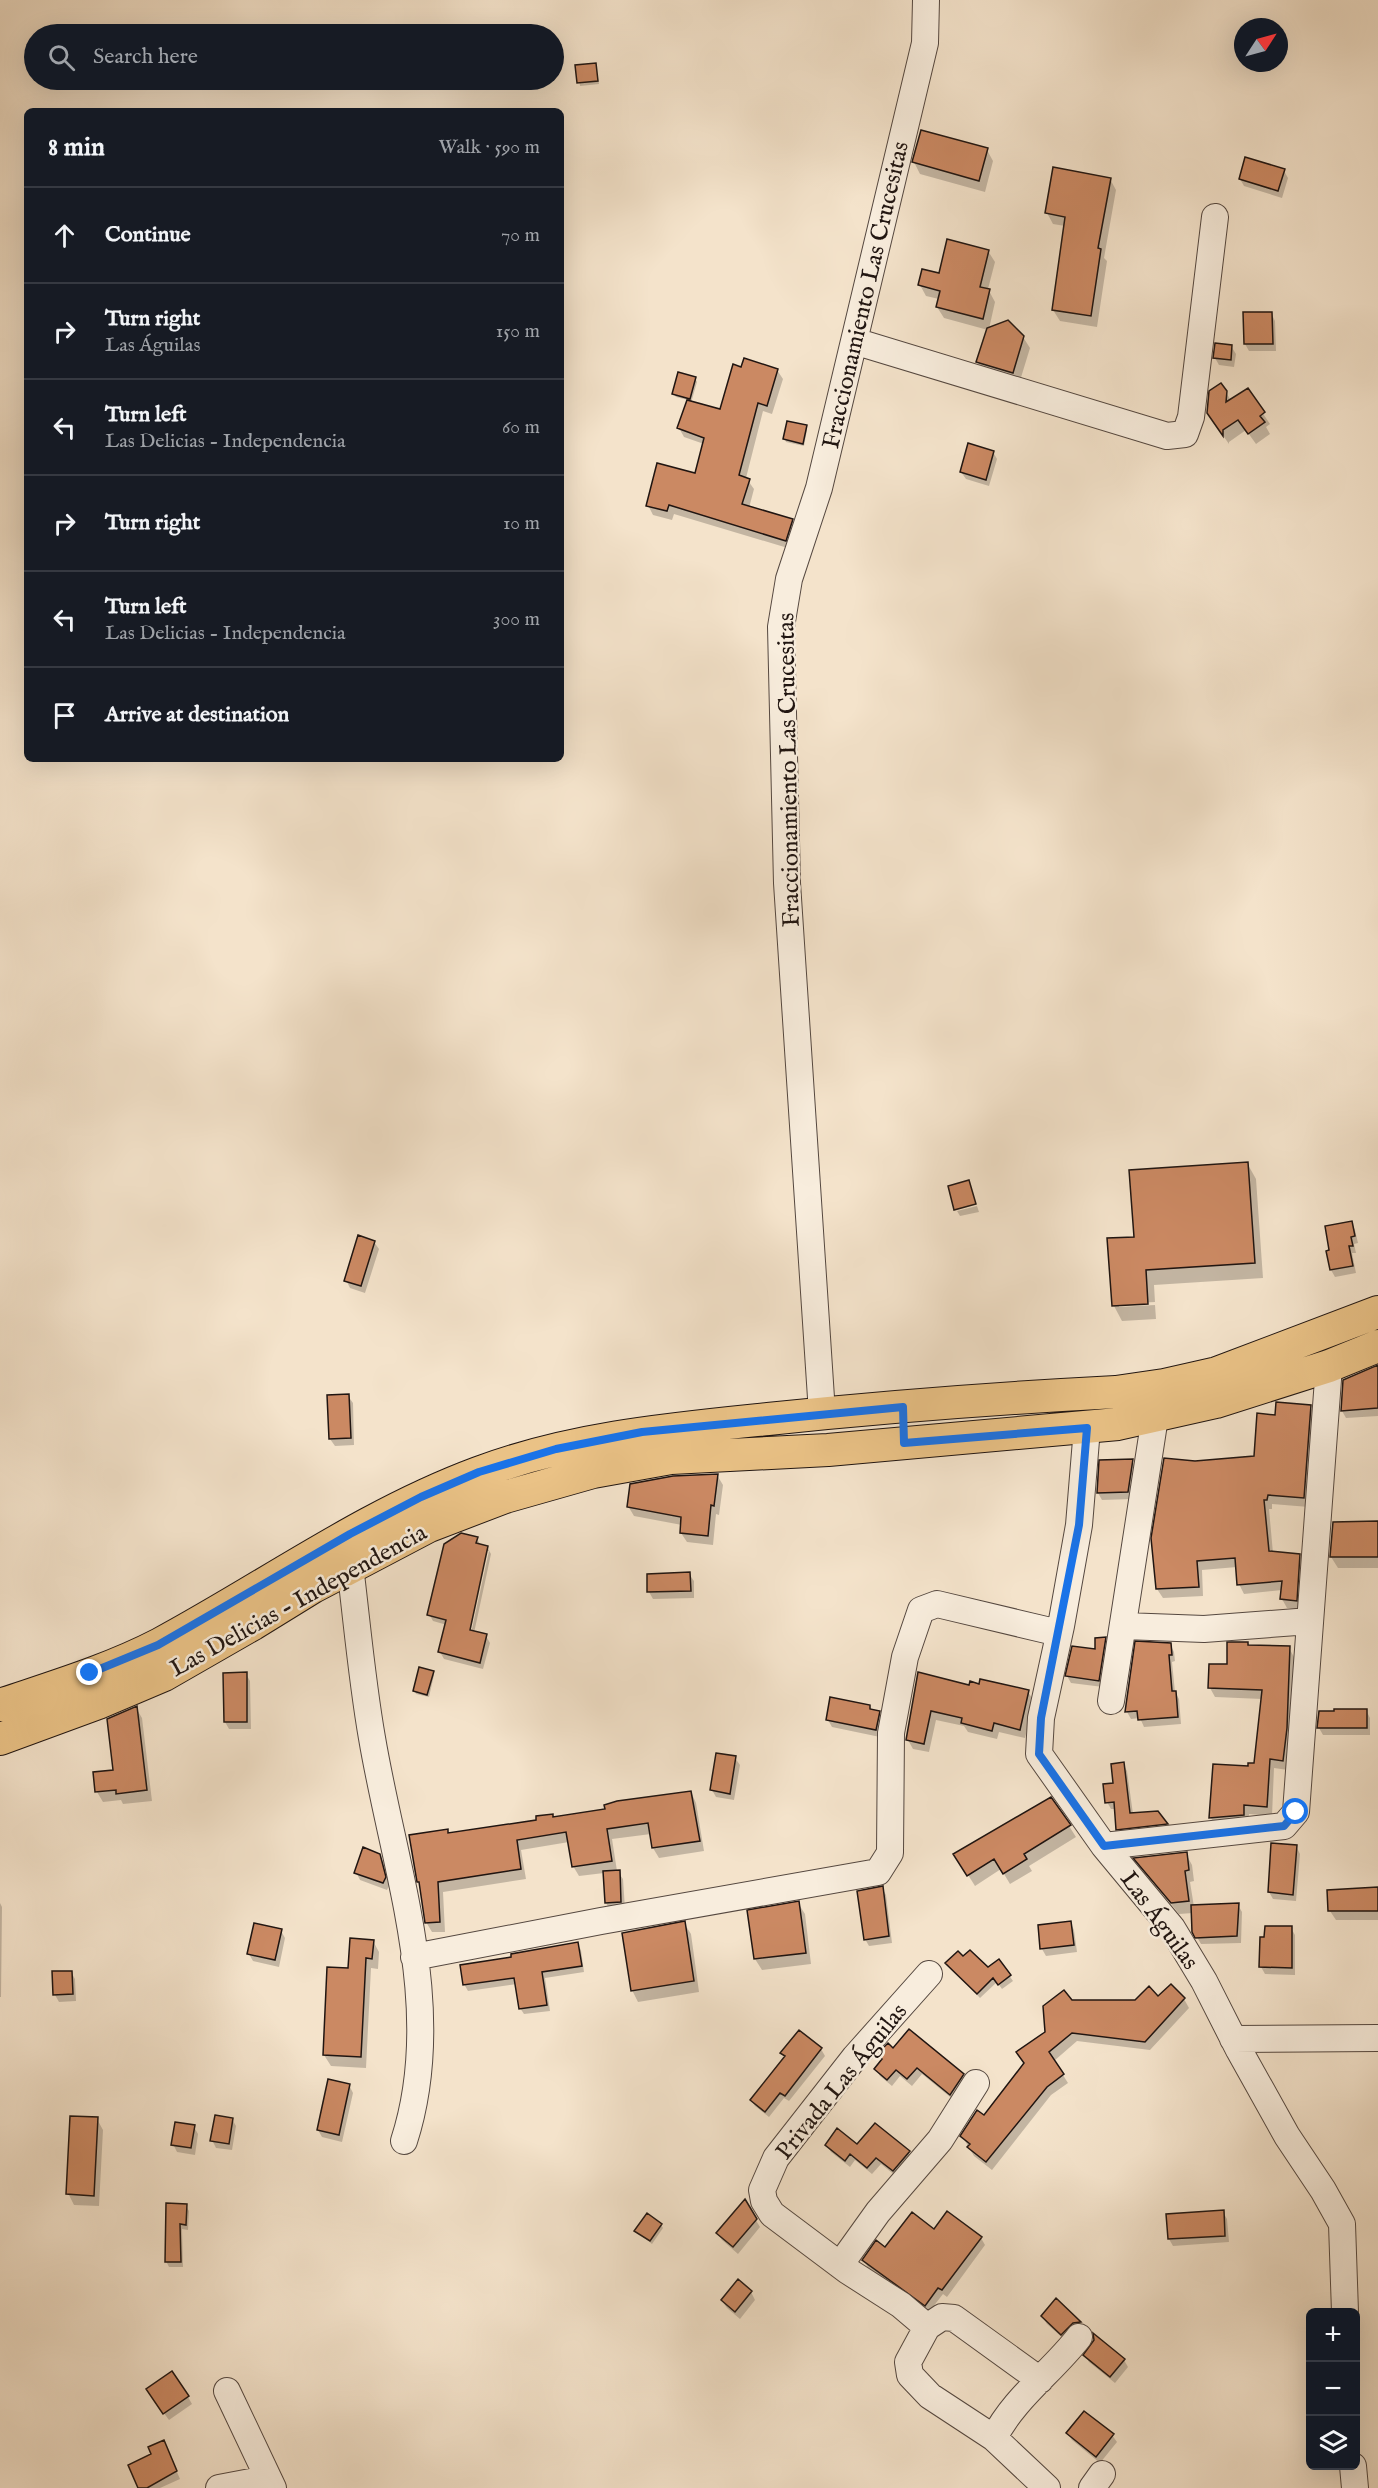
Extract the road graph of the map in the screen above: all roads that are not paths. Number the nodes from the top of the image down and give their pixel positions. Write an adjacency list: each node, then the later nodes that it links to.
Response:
1 (926, 0): 3 (street, Fraccionamiento Las Crucesitas)
2 (1215, 217): 3 (street)
3 (854, 341): 8 (street, Fraccionamiento Las Crucesitas)
4 (1378, 1312): 7 (main road, Las Delicias - Independencia)
5 (1378, 1346): 6 (main road, Las Delicias - Independencia)
6 (1329, 1366): 9 (main road, Las Delicias - Independencia); 13 (street)
7 (903, 1407): 8 (main road, Las Delicias - Independencia); 11 (main road)
8 (822, 1413): 17 (main road, Las Delicias - Independencia)
9 (1155, 1417): 10 (main road, Las Delicias - Independencia); 14 (street)
10 (1087, 1428): 11 (main road, Las Delicias - Independencia); 15 (street, Las Águilas)
11 (904, 1443): 12 (main road, Las Delicias - Independencia)
12 (350, 1566): 18 (main road, Las Delicias - Independencia); 20 (street)
13 (1310, 1621): 14 (street); 19 (street)
14 (1124, 1626): 16 (street)
15 (1059, 1633): 19 (street, Las Águilas); 20 (street)
16 (1112, 1701)
17 (0, 1705)
18 (0, 1739)
19 (1104, 1846): 23 (street, Las Águilas)
20 (414, 1957): 25 (street)
21 (929, 1974): 26 (street, Privada Las Águilas)
22 (1378, 2038): 23 (street)
23 (1233, 2039): 27 (street, Las Águilas)
24 (976, 2083): 26 (street)
25 (404, 2141)
26 (840, 2265): 28 (street, Privada Las Águilas)
27 (1345, 2308)
28 (934, 2322): 30 (street, Privada Las Águilas); 32 (street)
29 (1079, 2337): 30 (street)
30 (1040, 2380): 32 (street)
31 (227, 2391): 34 (street)
32 (994, 2438): 36 (street)
33 (1353, 2470): 37 (street)
34 (270, 2484): 35 (street)
35 (219, 2488)
36 (1047, 2488)
37 (1355, 2488)

